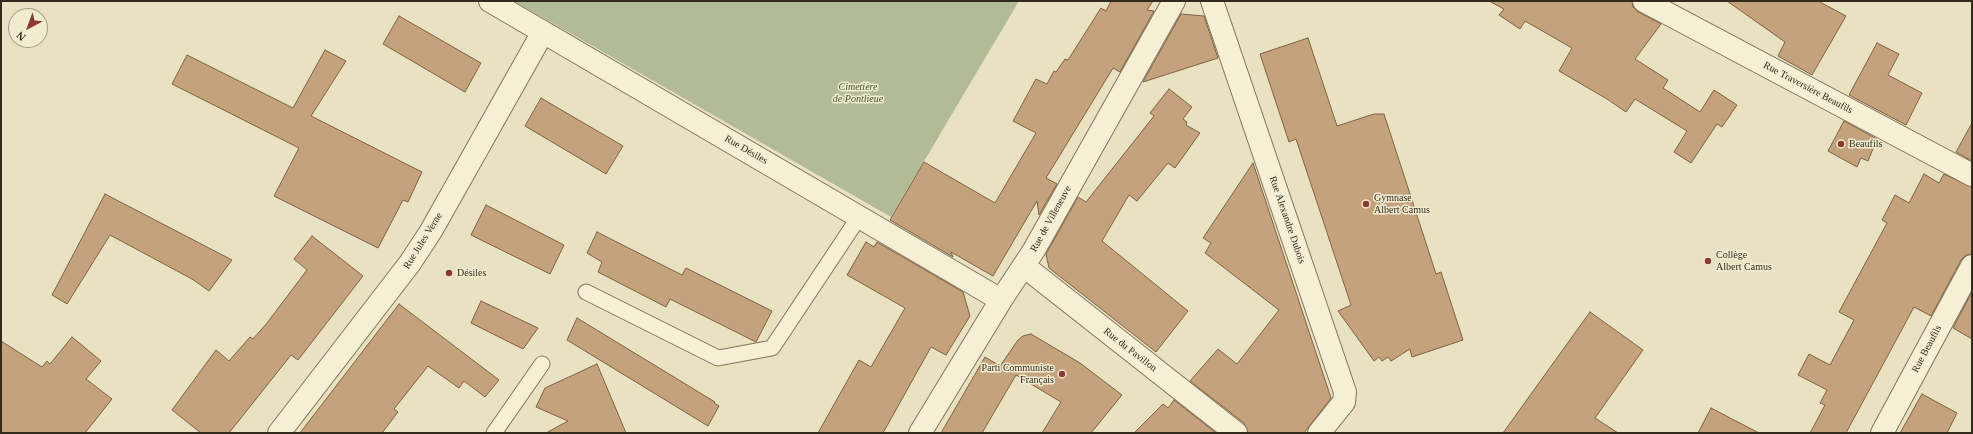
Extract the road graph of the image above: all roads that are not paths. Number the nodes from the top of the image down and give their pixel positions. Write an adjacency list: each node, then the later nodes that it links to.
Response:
1 (490, 1): 5 (street, Rue Désiles)
2 (1174, 1): 8 (street, Rue de Villeneuve)
3 (1212, 1): 17 (street, Rue Alexandre Dubois)
4 (1644, 1): 6 (street, Rue Traversière Beaufils)
5 (543, 32): 7 (street, Rue Désiles); 13 (street, Rue Jules Verne)
6 (1972, 174)
7 (859, 217): 10 (lane); 11 (street, Rue Désiles)
8 (1024, 266): 11 (street, Rue de Villeneuve); 16 (street, Rue du Pavillon)
9 (1972, 266): 18 (street, Rue Beaufils)
10 (586, 292)
11 (1001, 300): 15 (street, Rue de Villeneuve)
12 (542, 364): 14 (lane)
13 (279, 433)
14 (494, 433)
15 (920, 433)
16 (1236, 433)
17 (1319, 433)
18 (1882, 433)

